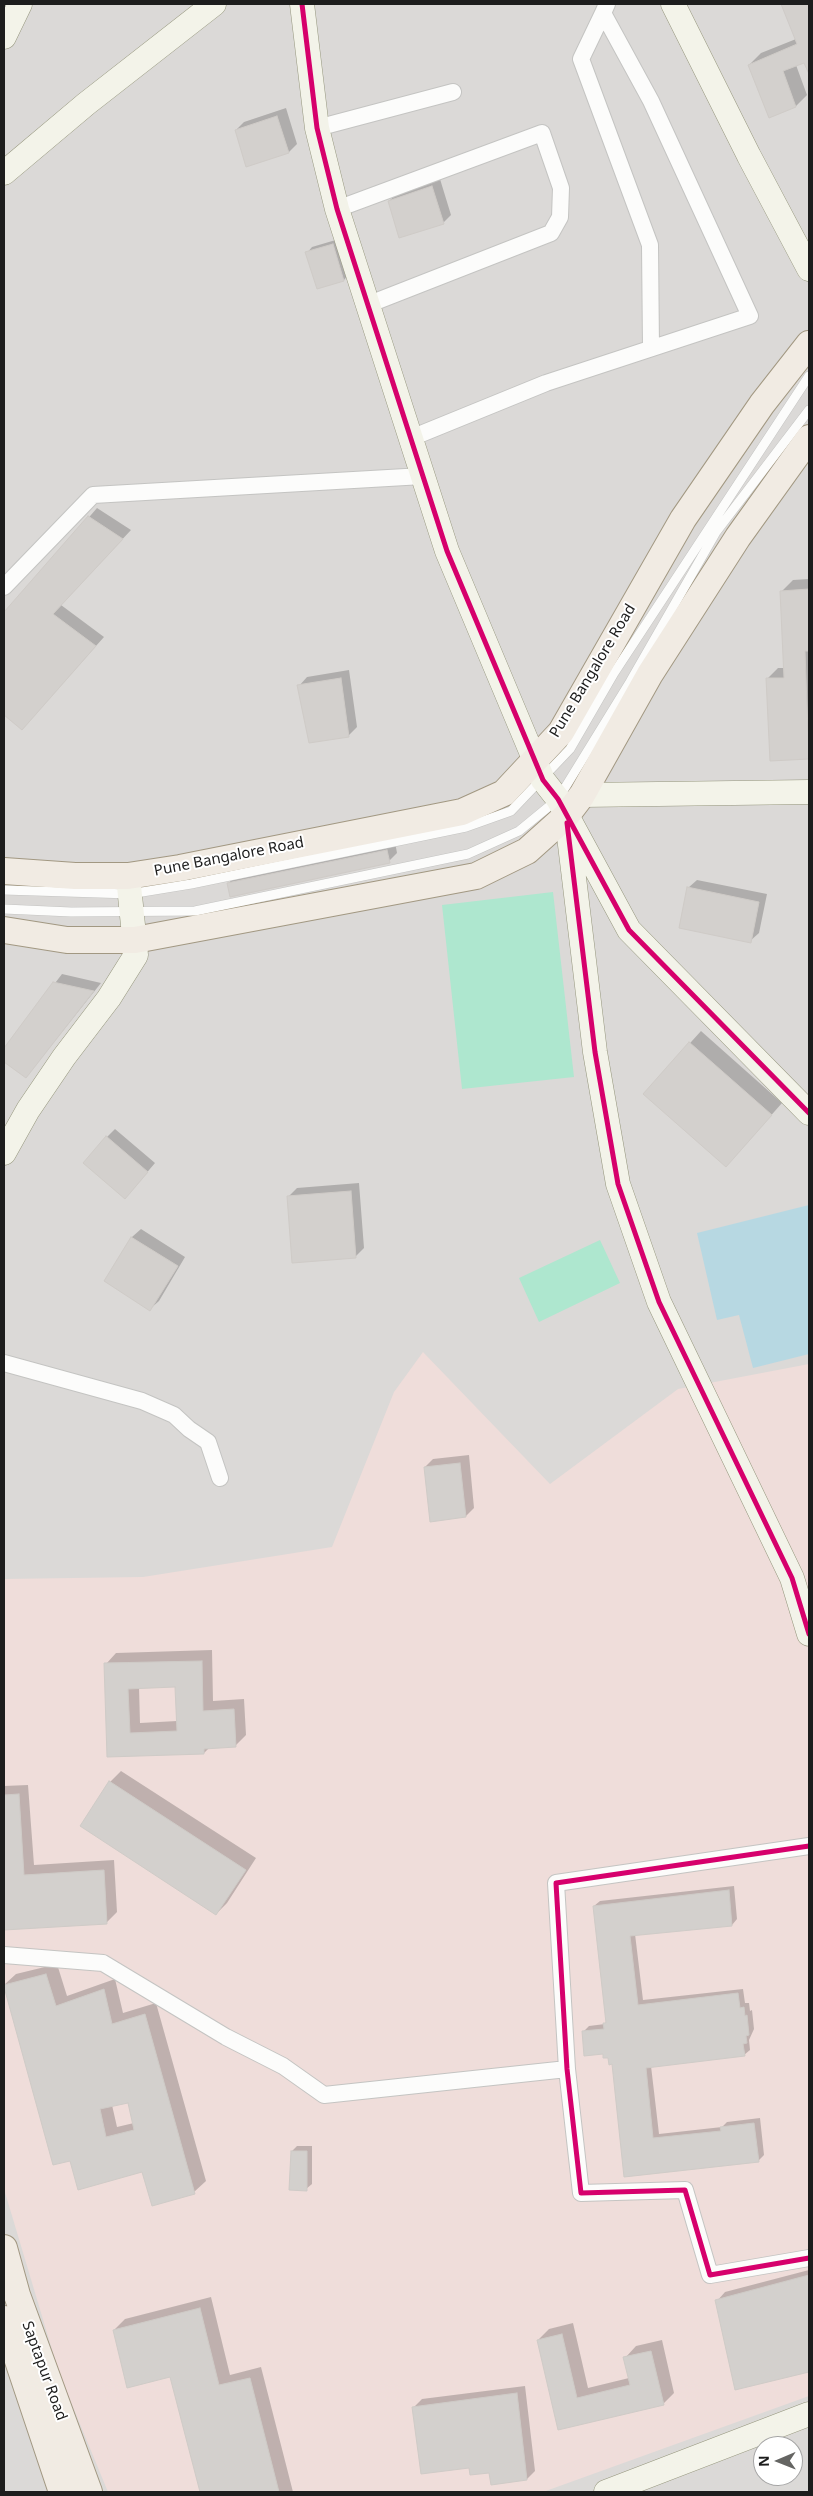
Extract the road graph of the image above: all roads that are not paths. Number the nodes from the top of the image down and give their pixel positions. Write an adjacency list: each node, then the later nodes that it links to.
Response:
1 (20, 4): 6 (street)
2 (214, 4): 9 (street)
3 (302, 4): 8 (street)
4 (673, 4): 11 (street)
5 (605, 8): 14 (street); 14 (street)
6 (4, 37)
7 (453, 92): 8 (street)
8 (317, 128): 10 (street)
9 (4, 173)
10 (337, 209): 12 (street); 12 (street)
11 (809, 269)
12 (367, 305): 17 (street)
13 (809, 344): 21 (main road, Pune Bangalore Road)
14 (651, 348): 17 (street)
15 (809, 376): 21 (lane)
16 (809, 410): 23 (lane)
17 (411, 438): 19 (street)
18 (809, 438): 23 (main road)
19 (423, 476): 20 (street); 21 (street)
20 (4, 587)
21 (539, 770): 23 (street); 26 (main road, Pune Bangalore Road)
22 (809, 792): 23 (street)
23 (569, 803): 26 (lane); 29 (main road); 30 (street); 34 (street)
24 (4, 871): 26 (main road, Pune Bangalore Road)
25 (4, 890): 26 (lane)
26 (130, 894): 27 (lane); 29 (street)
27 (4, 909)
28 (4, 930): 29 (main road)
29 (135, 940): 31 (street)
30 (809, 1112)
31 (4, 1153)
32 (4, 1364): 33 (street)
33 (220, 1478)
34 (809, 1634)
35 (809, 1846): 37 (street)
36 (4, 1955): 37 (street)
37 (567, 2069): 39 (street)
38 (4, 2248): 43 (main road, Saptapur Road)
39 (809, 2258)
40 (4, 2318): 42 (main road, Saptapur Road)
41 (809, 2414): 44 (street)
42 (62, 2492)
43 (89, 2492)
44 (606, 2492)

